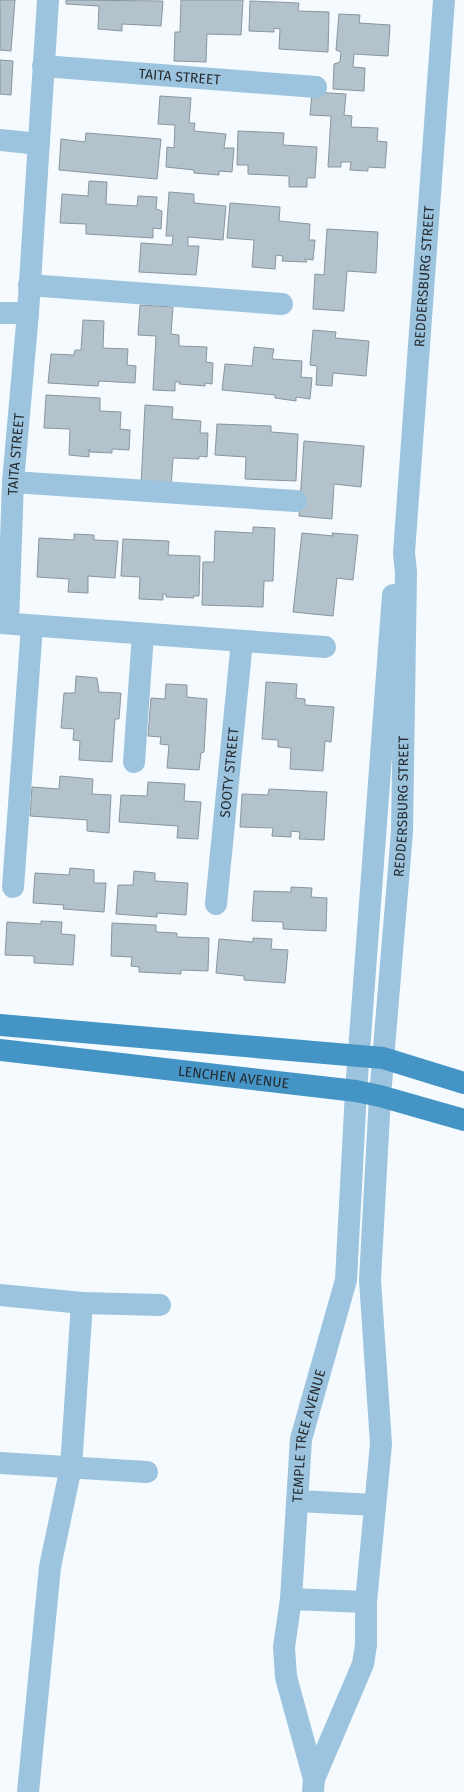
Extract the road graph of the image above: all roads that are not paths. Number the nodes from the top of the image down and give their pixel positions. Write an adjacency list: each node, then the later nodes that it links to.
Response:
1 (48, 0): 3 (street, TAITA STREET)
2 (444, 0): 13 (street, REDDERSBURG STREET)
3 (43, 66): 4 (street, TAITA STREET); 6 (street, TAITA STREET)
4 (316, 86)
5 (0, 140): 6 (street)
6 (39, 144): 7 (street, TAITA STREET)
7 (29, 285): 8 (street); 10 (street, TAITA STREET)
8 (282, 304)
9 (0, 313): 10 (street)
10 (28, 313): 11 (street, TAITA STREET)
11 (13, 482): 12 (street); 14 (street, TAITA STREET)
12 (296, 501)
13 (404, 554): 24 (street, REDDERSBURG STREET); 25 (street, REDDERSBURG STREET)
14 (4, 623): 15 (street)
15 (32, 626): 16 (street); 20 (street)
16 (143, 634): 17 (street); 19 (street)
17 (242, 641): 18 (street); 21 (street, SOOTY STREET)
18 (325, 647)
19 (134, 762)
20 (13, 887)
21 (216, 904)
22 (0, 1025): 24 (main road)
23 (0, 1050): 27 (main road, LENCHEN AVENUE)
24 (358, 1055): 25 (main road); 27 (street, REDDERSBURG STREET)
25 (383, 1058): 26 (main road); 28 (street, REDDERSBURG STREET)
26 (464, 1083)
27 (356, 1091): 28 (main road, LENCHEN AVENUE); 36 (street, TEMPLE TREE AVENUE)
28 (380, 1096): 29 (main road, LENCHEN AVENUE); 37 (street, TEMPLE TREE AVENUE)
29 (464, 1120)
30 (0, 1296): 31 (street)
31 (82, 1303): 32 (street); 34 (street)
32 (160, 1305)
33 (0, 1463): 34 (street)
34 (71, 1467): 35 (street); 41 (street)
35 (147, 1472)
36 (298, 1501): 37 (street); 38 (street, TEMPLE TREE AVENUE)
37 (374, 1505): 39 (street, TEMPLE TREE AVENUE)
38 (291, 1599): 39 (street); 40 (street, TEMPLE TREE AVENUE)
39 (366, 1602): 40 (street, TEMPLE TREE AVENUE)
40 (313, 1785)
41 (28, 1792)

